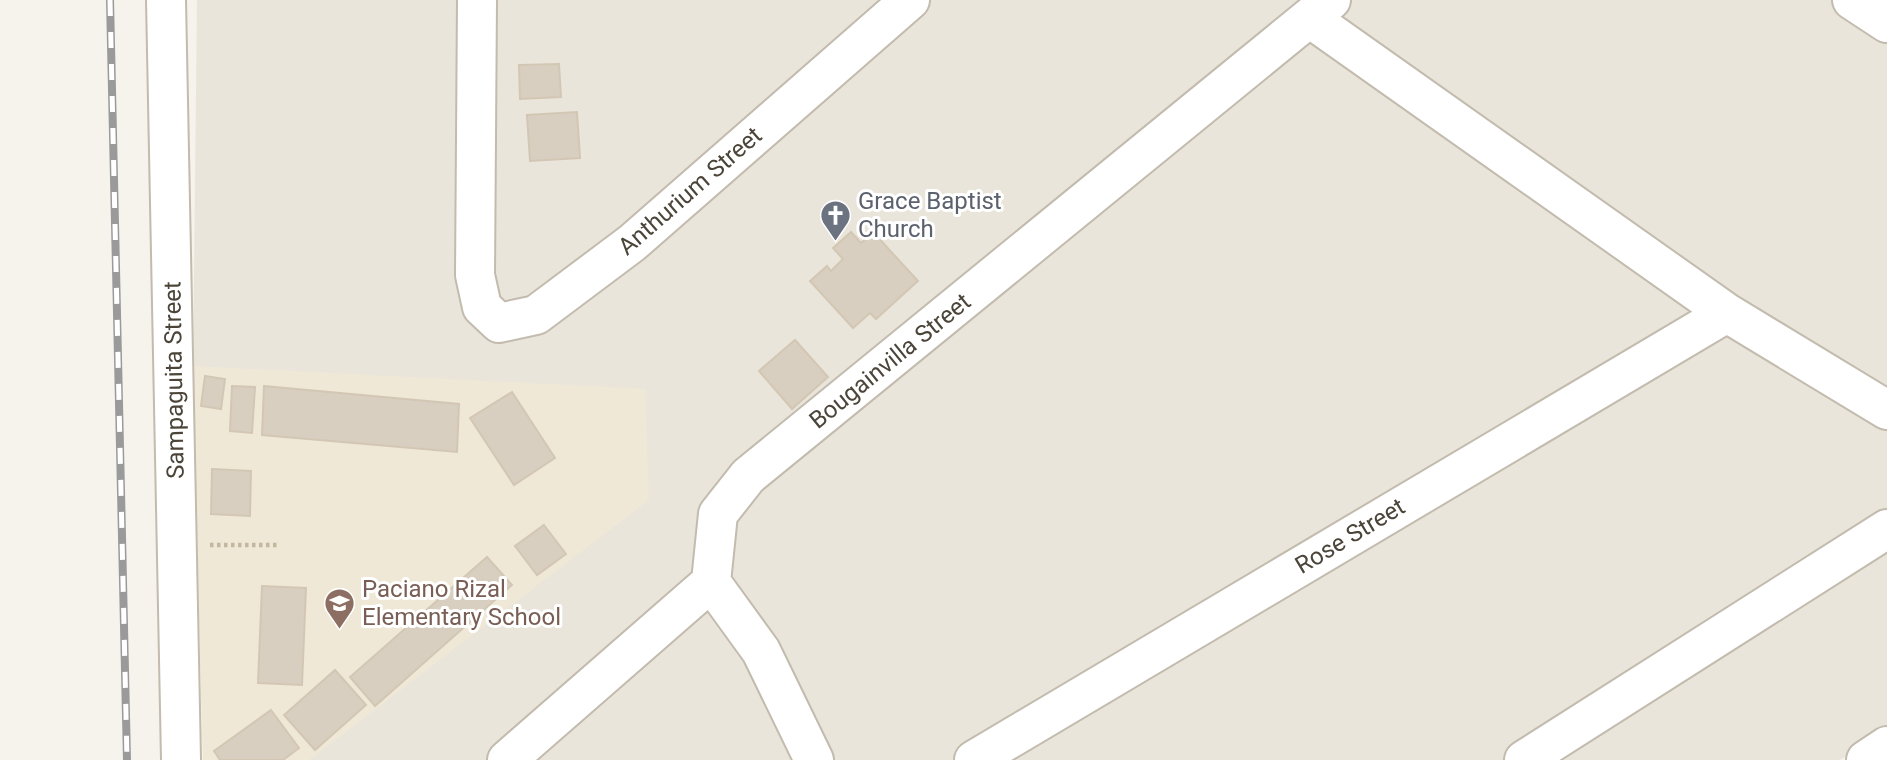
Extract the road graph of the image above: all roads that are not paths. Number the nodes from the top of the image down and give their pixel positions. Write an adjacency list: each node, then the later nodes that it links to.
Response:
1 (166, 0): 12 (street, Sampaguita Street)
2 (477, 0): 3 (street, Anthurium Street)
3 (910, 0)
4 (1852, 0): 6 (street)
5 (1321, 10): 7 (street); 10 (street, Bougainvilla Street)
6 (1887, 23)
7 (1727, 313): 8 (street); 15 (street, Rose Street)
8 (1887, 410)
9 (1887, 528): 16 (street)
10 (711, 582): 13 (street); 14 (street)
11 (1887, 747): 17 (street)
12 (181, 760)
13 (507, 760)
14 (814, 760)
15 (974, 760)
16 (1524, 760)
17 (1866, 760)

